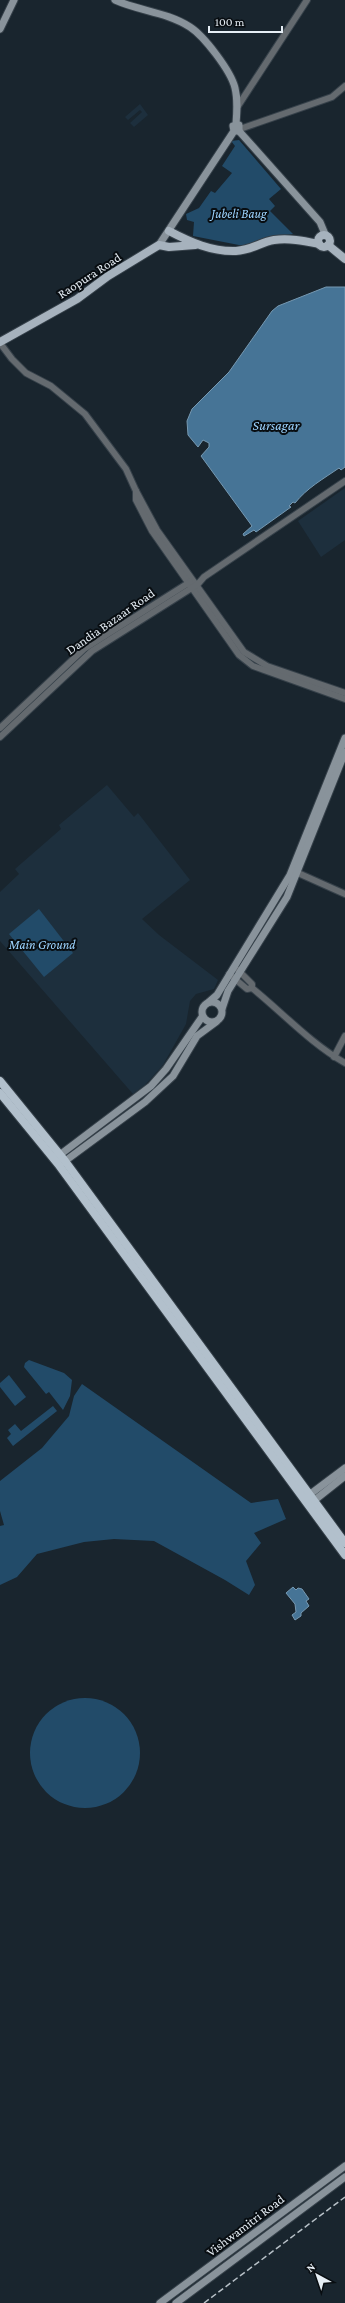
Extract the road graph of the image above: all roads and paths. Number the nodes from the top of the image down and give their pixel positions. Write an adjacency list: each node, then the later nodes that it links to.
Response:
1 (14, 0): 4 (main road)
2 (115, 0): 6 (main road)
3 (307, 0): 6 (street)
4 (0, 30)
5 (345, 86): 7 (street)
6 (238, 106): 7 (main road)
7 (237, 129): 8 (main road); 9 (main road)
8 (169, 231): 12 (main road); 13 (main road)
9 (325, 234): 10 (main road); 11 (main road)
10 (329, 243): 11 (main road); 14 (main road); 15 (main road)
11 (319, 244): 13 (main road)
12 (159, 245): 13 (main road); 16 (main road, Raopura Road)
13 (194, 245)
14 (345, 253)
15 (345, 259)
16 (0, 342): 18 (street)
17 (345, 481): 19 (street, Dandia Bazaar Road)
18 (136, 491): 19 (street); 20 (street)
19 (196, 582): 20 (street, Dandia Bazaar Road); 21 (street)
20 (190, 585): 22 (street); 23 (street, Dandia Bazaar Road); 24 (street, Dandia Bazaar Road)
21 (345, 693)
22 (345, 699)
23 (0, 728)
24 (0, 737)
25 (345, 738): 29 (main road)
26 (345, 752): 27 (main road)
27 (298, 873): 28 (street); 29 (main road)
28 (345, 894)
29 (237, 969): 30 (main road); 31 (main road); 32 (street)
30 (229, 974): 31 (street); 33 (main road)
31 (236, 979): 32 (street); 34 (main road)
32 (252, 988): 38 (street)
33 (209, 1002): 34 (main road); 35 (main road)
34 (222, 1009): 36 (main road)
35 (202, 1017): 36 (main road); 42 (main road)
36 (216, 1022): 42 (main road)
37 (345, 1036): 38 (street)
38 (334, 1057): 39 (street)
39 (345, 1063)
40 (0, 1081): 42 (highway)
41 (0, 1093): 42 (highway)
42 (59, 1160): 45 (highway)
43 (345, 1468): 45 (main road)
44 (345, 1476): 45 (main road)
45 (309, 1500): 46 (highway); 47 (highway)
46 (345, 1543)
47 (345, 1555)
48 (345, 2166): 50 (main road, Vishwamitri Road)
49 (345, 2177): 51 (main road, Vishwamitri Road)
50 (160, 2303)
51 (176, 2303)

